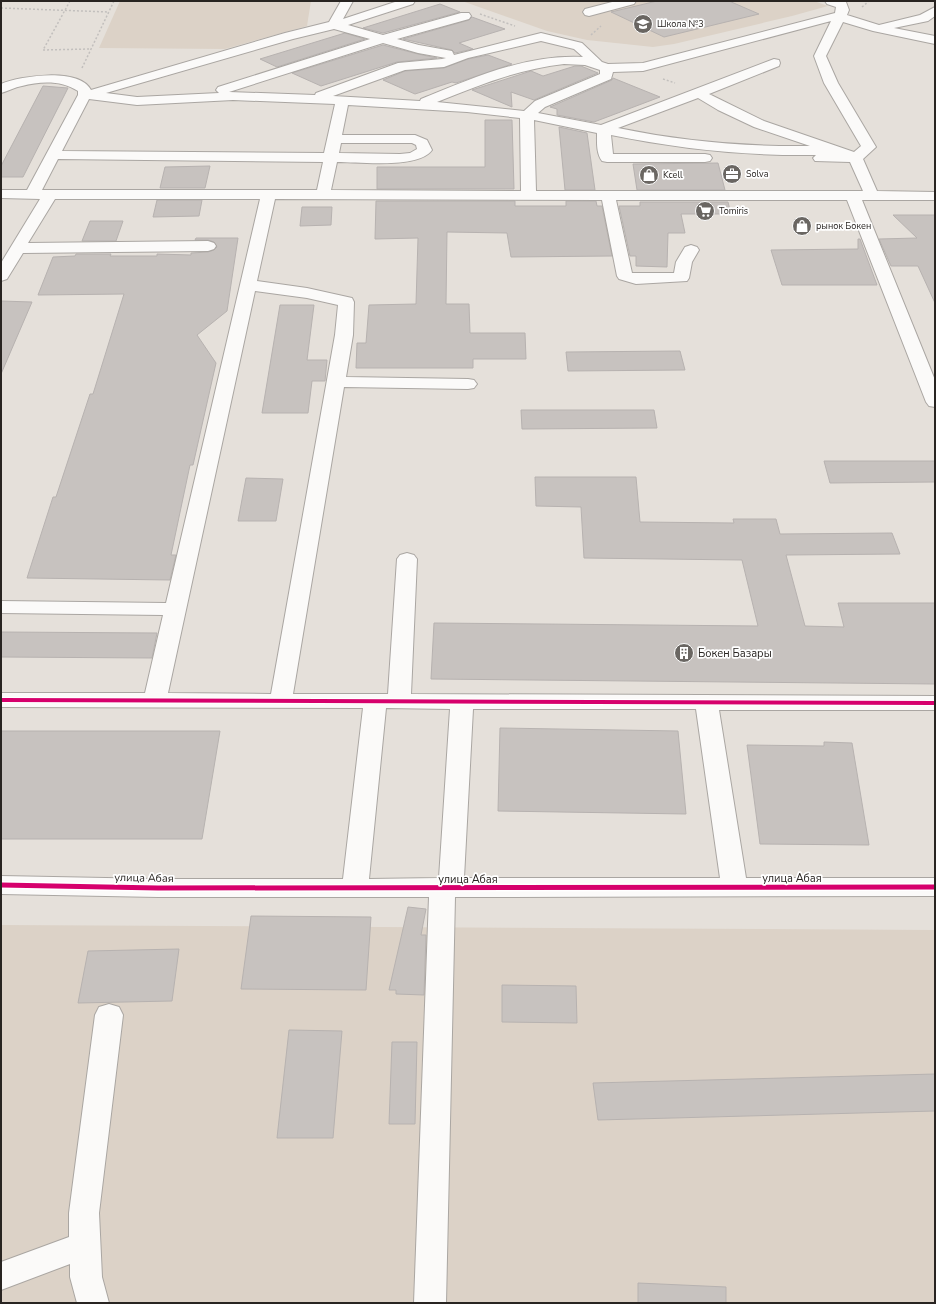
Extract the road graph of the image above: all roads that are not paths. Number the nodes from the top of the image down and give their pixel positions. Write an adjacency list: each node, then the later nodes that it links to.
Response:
1 (347, 1): 9 (street)
2 (410, 1): 9 (street)
3 (630, 1): 5 (street)
4 (831, 1): 8 (street)
5 (589, 12)
6 (935, 12): 10 (street)
7 (465, 16): 11 (street)
8 (838, 16): 10 (street); 17 (street); 31 (street)
9 (334, 25): 11 (street); 18 (street)
10 (873, 27): 12 (street)
11 (383, 39): 14 (street); 21 (street)
12 (935, 40)
13 (192, 55): 18 (street)
14 (464, 55): 16 (street); 17 (street); 22 (street)
15 (774, 63): 20 (street)
16 (529, 64): 17 (street); 24 (street)
17 (601, 65): 25 (street)
18 (80, 88): 19 (street); 21 (street); 29 (street)
19 (1, 89)
20 (699, 93): 26 (street); 28 (street)
21 (199, 98): 22 (street)
22 (314, 99): 23 (street)
23 (342, 101): 24 (street); 27 (street)
24 (420, 105): 25 (street)
25 (527, 115): 26 (street); 37 (street)
26 (604, 129): 28 (street); 31 (street)
27 (334, 139): 30 (street); 30 (street)
28 (836, 150): 31 (street)
29 (53, 155): 30 (street); 33 (street)
30 (331, 157): 36 (street)
31 (855, 158): 40 (street)
32 (1, 194): 33 (street)
33 (32, 194): 34 (street)
34 (50, 194): 35 (street); 43 (street)
35 (268, 195): 36 (street); 46 (street)
36 (323, 195): 37 (street)
37 (529, 195): 38 (street)
38 (608, 195): 39 (street); 44 (street)
39 (853, 196): 40 (street); 49 (street)
40 (872, 196): 41 (street)
41 (935, 196)
42 (208, 246): 43 (street)
43 (18, 248): 45 (street)
44 (691, 250)
45 (1, 276)
46 (247, 285): 47 (street); 52 (street)
47 (336, 382): 48 (street); 55 (street)
48 (468, 384)
49 (935, 402)
50 (407, 559): 57 (street)
51 (1, 607): 52 (street)
52 (175, 609): 54 (street)
53 (1, 700): 54 (street)
54 (155, 700): 55 (street)
55 (281, 700): 56 (street)
56 (374, 700): 57 (street); 64 (street)
57 (399, 701): 58 (street)
58 (462, 701): 59 (street); 65 (street)
59 (706, 702): 60 (street); 62 (street)
60 (935, 703)
61 (1, 885): 64 (street, улица Абая)
62 (734, 886): 63 (street, улица Абая); 65 (street, улица Абая)
63 (935, 887)
64 (355, 888): 65 (street, улица Абая)
65 (446, 888): 70 (street)
66 (109, 1015): 67 (street)
67 (85, 1245): 68 (street); 69 (street)
68 (1, 1276)
69 (93, 1303)
70 (430, 1303)

